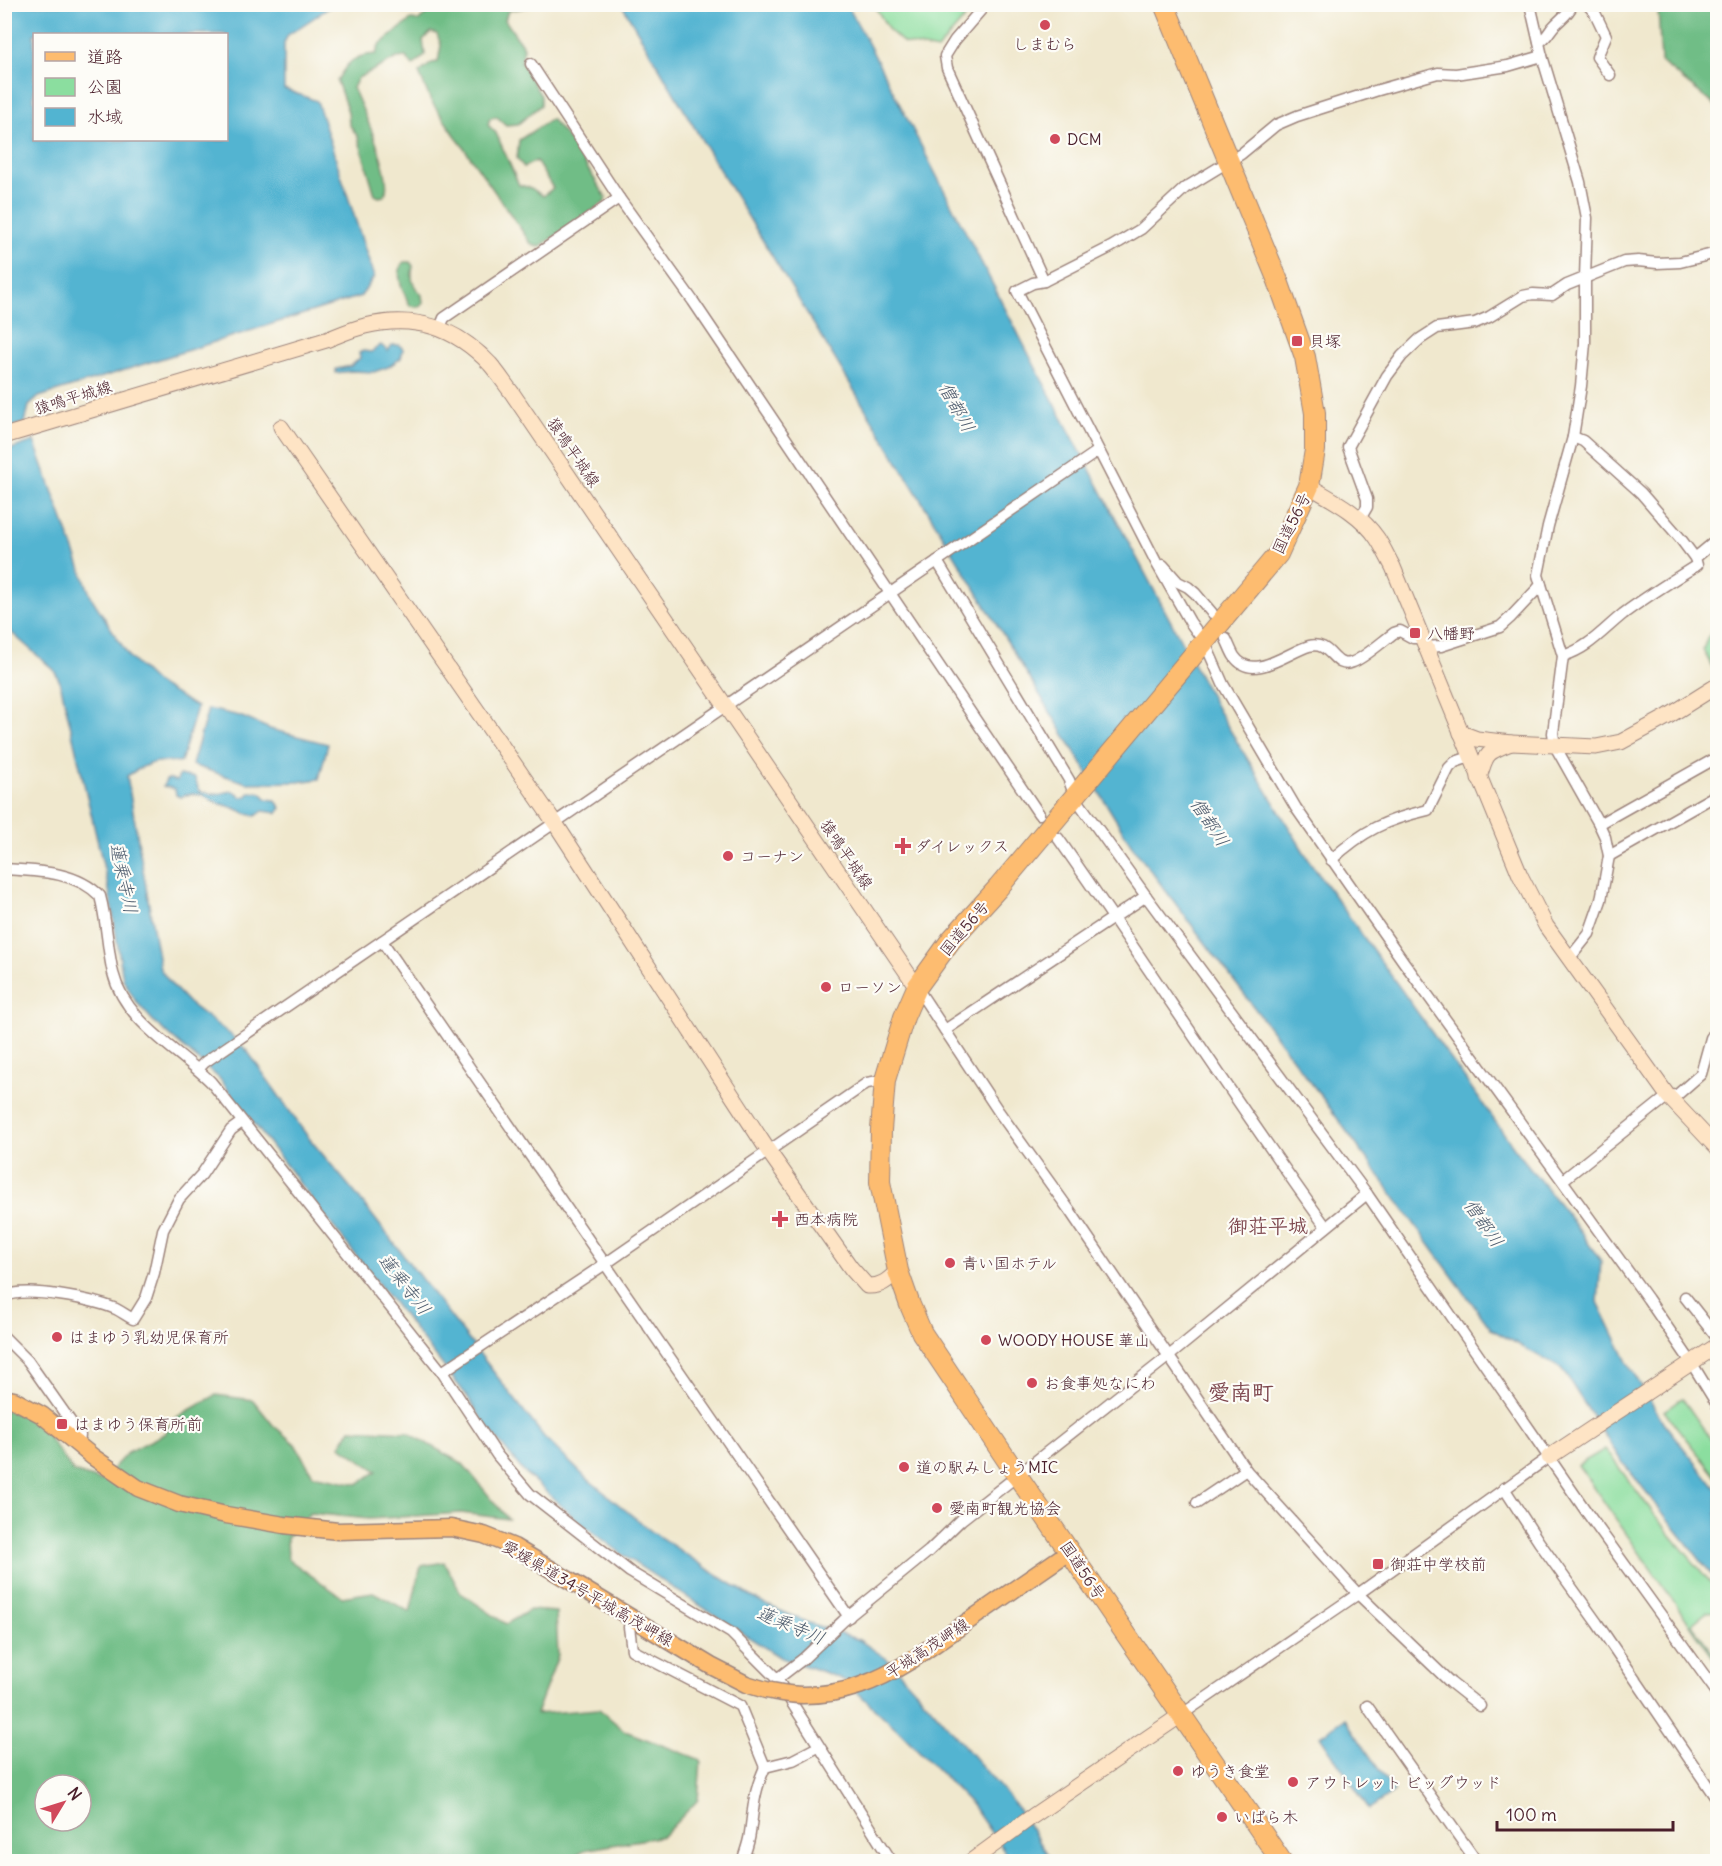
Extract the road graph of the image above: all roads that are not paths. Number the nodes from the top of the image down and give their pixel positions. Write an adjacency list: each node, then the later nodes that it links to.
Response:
1 (986, 4): 14 (street)
2 (1164, 4): 10 (highway, 国道56号)
3 (1530, 4): 6 (street)
4 (1573, 4): 6 (street)
5 (1587, 4): 9 (street)
6 (1539, 42): 7 (street)
7 (1542, 56): 10 (street); 13 (street)
8 (531, 64): 11 (street)
9 (1610, 75)
10 (1229, 161): 14 (street); 20 (highway, 国道56号)
11 (619, 198): 15 (street); 27 (street)
12 (1717, 253): 13 (street)
13 (1585, 278): 18 (street); 21 (street)
14 (1044, 280): 19 (street)
15 (440, 328): 17 (street, 猿鳴平城線); 34 (street, 猿鳴平城線)
16 (281, 427): 44 (street)
17 (4, 436)
18 (1573, 437): 23 (street); 26 (street)
19 (1095, 453): 24 (street); 25 (street)
20 (1309, 486): 21 (street); 31 (highway, 国道56号)
21 (1360, 519): 30 (street)
22 (1718, 539): 23 (street)
23 (1695, 558): 32 (street)
24 (940, 559): 27 (street); 41 (street)
25 (1157, 564): 28 (street); 31 (street)
26 (1540, 585): 30 (street); 32 (street)
27 (890, 593): 34 (street); 43 (street)
28 (1212, 614)
29 (1226, 639): 30 (street)
30 (1424, 643): 35 (street)
31 (1203, 645): 41 (highway, 国道56号); 48 (street)
32 (1563, 656): 37 (street)
33 (1718, 686): 37 (street)
34 (726, 707): 44 (street); 54 (street, 猿鳴平城線)
35 (1461, 733): 36 (street); 38 (street)
36 (1511, 743): 37 (street); 40 (street)
37 (1555, 746): 45 (street)
38 (1470, 757): 40 (street); 48 (street)
39 (1718, 757): 45 (street)
40 (1479, 778): 53 (street)
41 (1081, 790): 50 (street); 54 (highway, 国道56号)
42 (1718, 794): 47 (street)
43 (1039, 814)
44 (555, 823): 52 (street); 62 (street)
45 (1599, 824): 47 (street)
46 (1058, 838): 51 (street)
47 (1609, 856): 53 (street)
48 (1331, 860): 63 (street)
49 (4, 869): 57 (street)
50 (1146, 896): 51 (street); 64 (street)
51 (1114, 917): 56 (street); 65 (street)
52 (382, 941): 57 (street); 66 (street)
53 (1569, 959): 59 (street)
54 (917, 987): 56 (street); 58 (highway, 国道56号)
55 (1718, 1027): 59 (street)
56 (945, 1030): 73 (street)
57 (202, 1065): 60 (street)
58 (885, 1080): 62 (street); 67 (highway, 国道56号)
59 (1668, 1096): 61 (street); 63 (street)
60 (242, 1122): 69 (street); 75 (street)
61 (1718, 1149)
62 (768, 1152): 66 (street); 67 (street)
63 (1563, 1180): 74 (street)
64 (1367, 1194): 65 (street); 79 (street)
65 (1326, 1227): 73 (street)
66 (605, 1264): 75 (street); 86 (street)
67 (898, 1271): 81 (highway, 国道56号)
68 (1685, 1297): 71 (street)
69 (4, 1298)
70 (4, 1337): 78 (street)
71 (1718, 1339)
72 (1718, 1345): 74 (street)
73 (1169, 1356): 80 (street); 81 (street)
74 (1687, 1364): 77 (street); 79 (street)
75 (445, 1370): 88 (street)
76 (4, 1398): 78 (main road, 愛媛県道34号平城高茂岬線)
77 (1718, 1406)
78 (78, 1445): 88 (main road, 愛媛県道34号平城高茂岬線)
79 (1552, 1455): 82 (street); 89 (street)
80 (1246, 1470): 83 (street); 85 (street)
81 (1017, 1475): 84 (highway, 国道56号); 86 (street)
82 (1504, 1488): 85 (street); 95 (street)
83 (1197, 1503)
84 (1070, 1551): 88 (main road, 平城高茂岬線, bridge); 92 (highway, 国道56号)
85 (1358, 1594): 91 (street); 92 (street)
86 (846, 1619): 88 (street)
87 (629, 1627): 94 (street)
88 (771, 1685): 93 (street)
89 (1718, 1694)
90 (1367, 1706): 100 (street)
91 (1480, 1706)
92 (1181, 1715): 98 (street); 99 (highway, 国道56号)
93 (818, 1747): 94 (street); 97 (street)
94 (765, 1767): 96 (street)
95 (1718, 1801)
96 (742, 1862)
97 (892, 1862)
98 (970, 1862)
99 (1282, 1862)
100 (1478, 1862)

